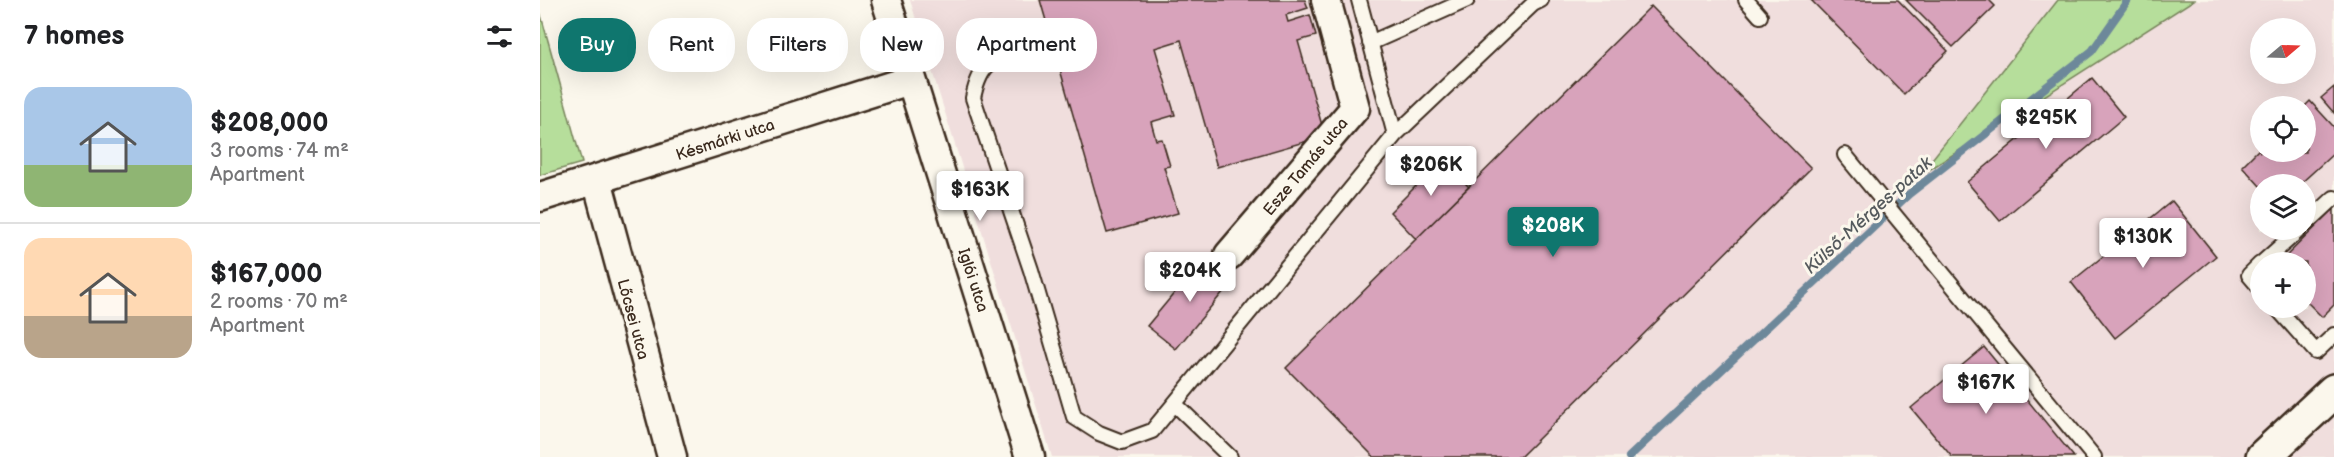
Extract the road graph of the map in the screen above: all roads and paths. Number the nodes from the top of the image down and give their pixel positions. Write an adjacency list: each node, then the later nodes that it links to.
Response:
1 (886, 0): 10 (street, Iglói utca)
2 (1326, 0): 19 (street, Esze Tamás utca)
3 (1359, 0): 8 (lane)
4 (1467, 0): 8 (lane)
5 (1541, 0): 11 (lane)
6 (1746, 0): 7 (lane)
7 (1760, 16)
8 (1370, 44): 11 (lane)
9 (981, 72): 23 (lane)
10 (910, 80): 13 (street, Késmárki utca); 25 (street, Iglói utca)
11 (1395, 135): 23 (lane)
12 (1845, 154): 27 (lane)
13 (597, 180): 14 (street, Késmárki utca); 24 (street, Lőcsei utca)
14 (540, 197)
15 (2334, 198): 16 (lane)
16 (2316, 215)
17 (2288, 240): 18 (lane)
18 (2274, 252)
19 (1229, 255)
20 (2286, 318): 21 (lane)
21 (2334, 335)
22 (2334, 391): 28 (main road)
23 (1174, 404): 26 (lane)
24 (672, 457)
25 (1030, 457)
26 (1230, 457)
27 (2094, 457)
28 (2263, 457)

